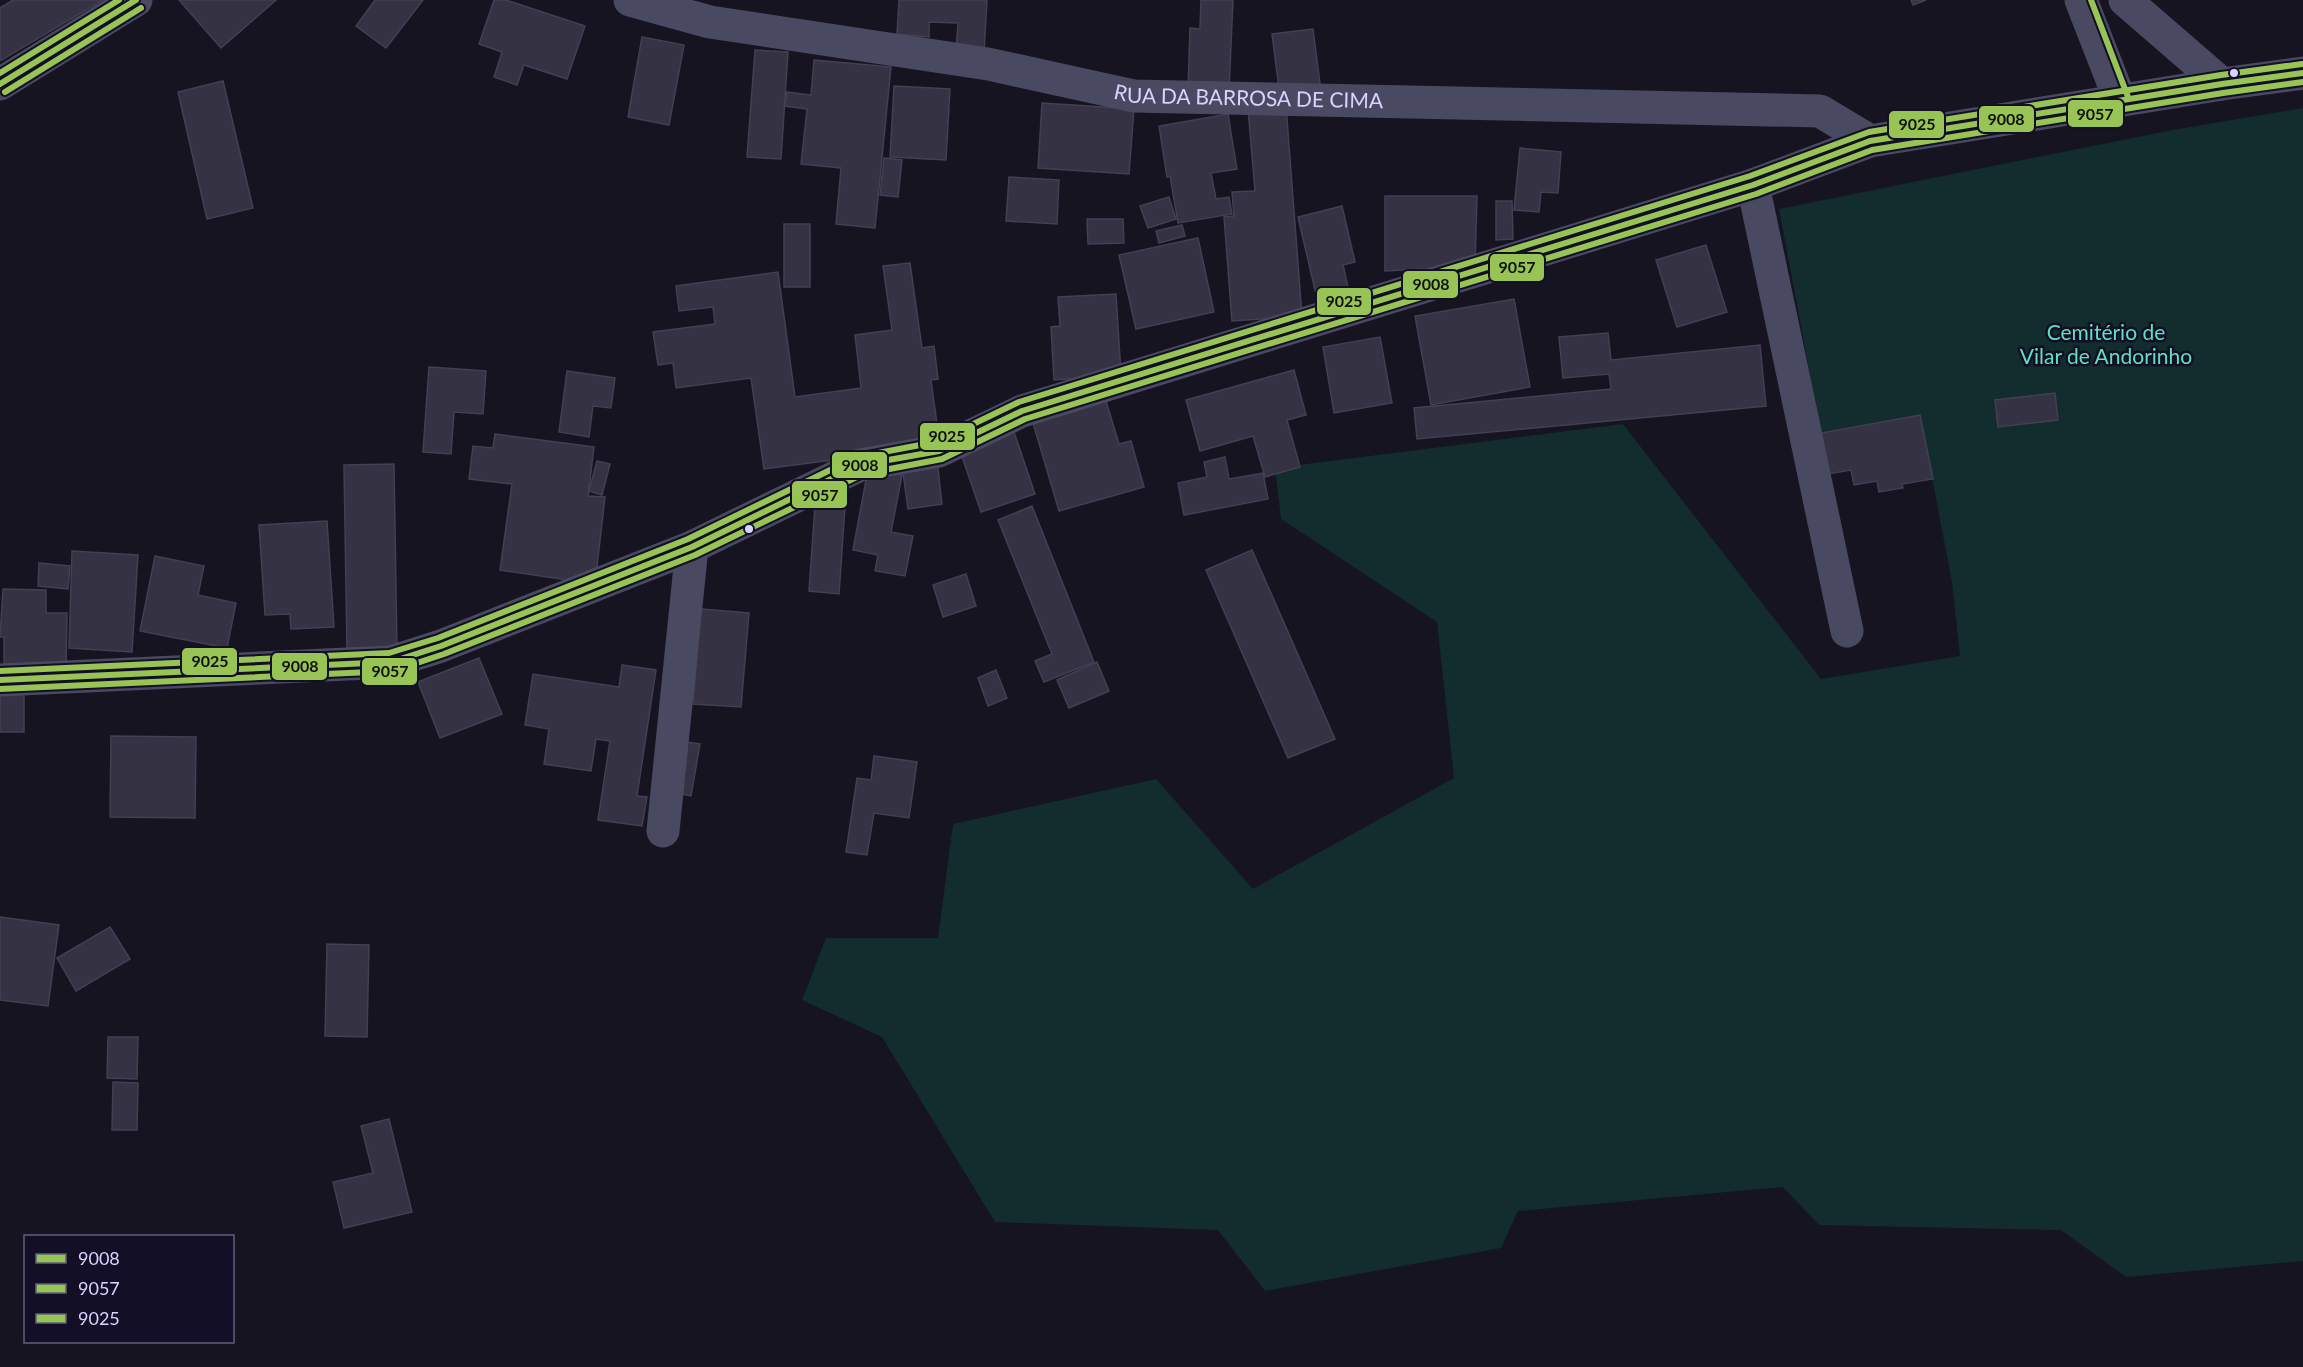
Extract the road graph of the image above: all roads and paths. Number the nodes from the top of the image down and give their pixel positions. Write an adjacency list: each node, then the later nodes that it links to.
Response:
1 (136, 0): 6 (street)
2 (630, 0): 9 (street, RUA DA BARROSA DE CIMA)
3 (2081, 0): 8 (street)
4 (2125, 0): 7 (street)
5 (2303, 73): 7 (street)
6 (0, 84)
7 (2222, 84): 8 (street)
8 (2120, 100): 9 (street)
9 (1870, 141): 10 (street)
10 (1753, 186): 11 (street); 12 (street)
11 (692, 547): 13 (street); 14 (street)
12 (1847, 632)
13 (0, 680)
14 (663, 831)

